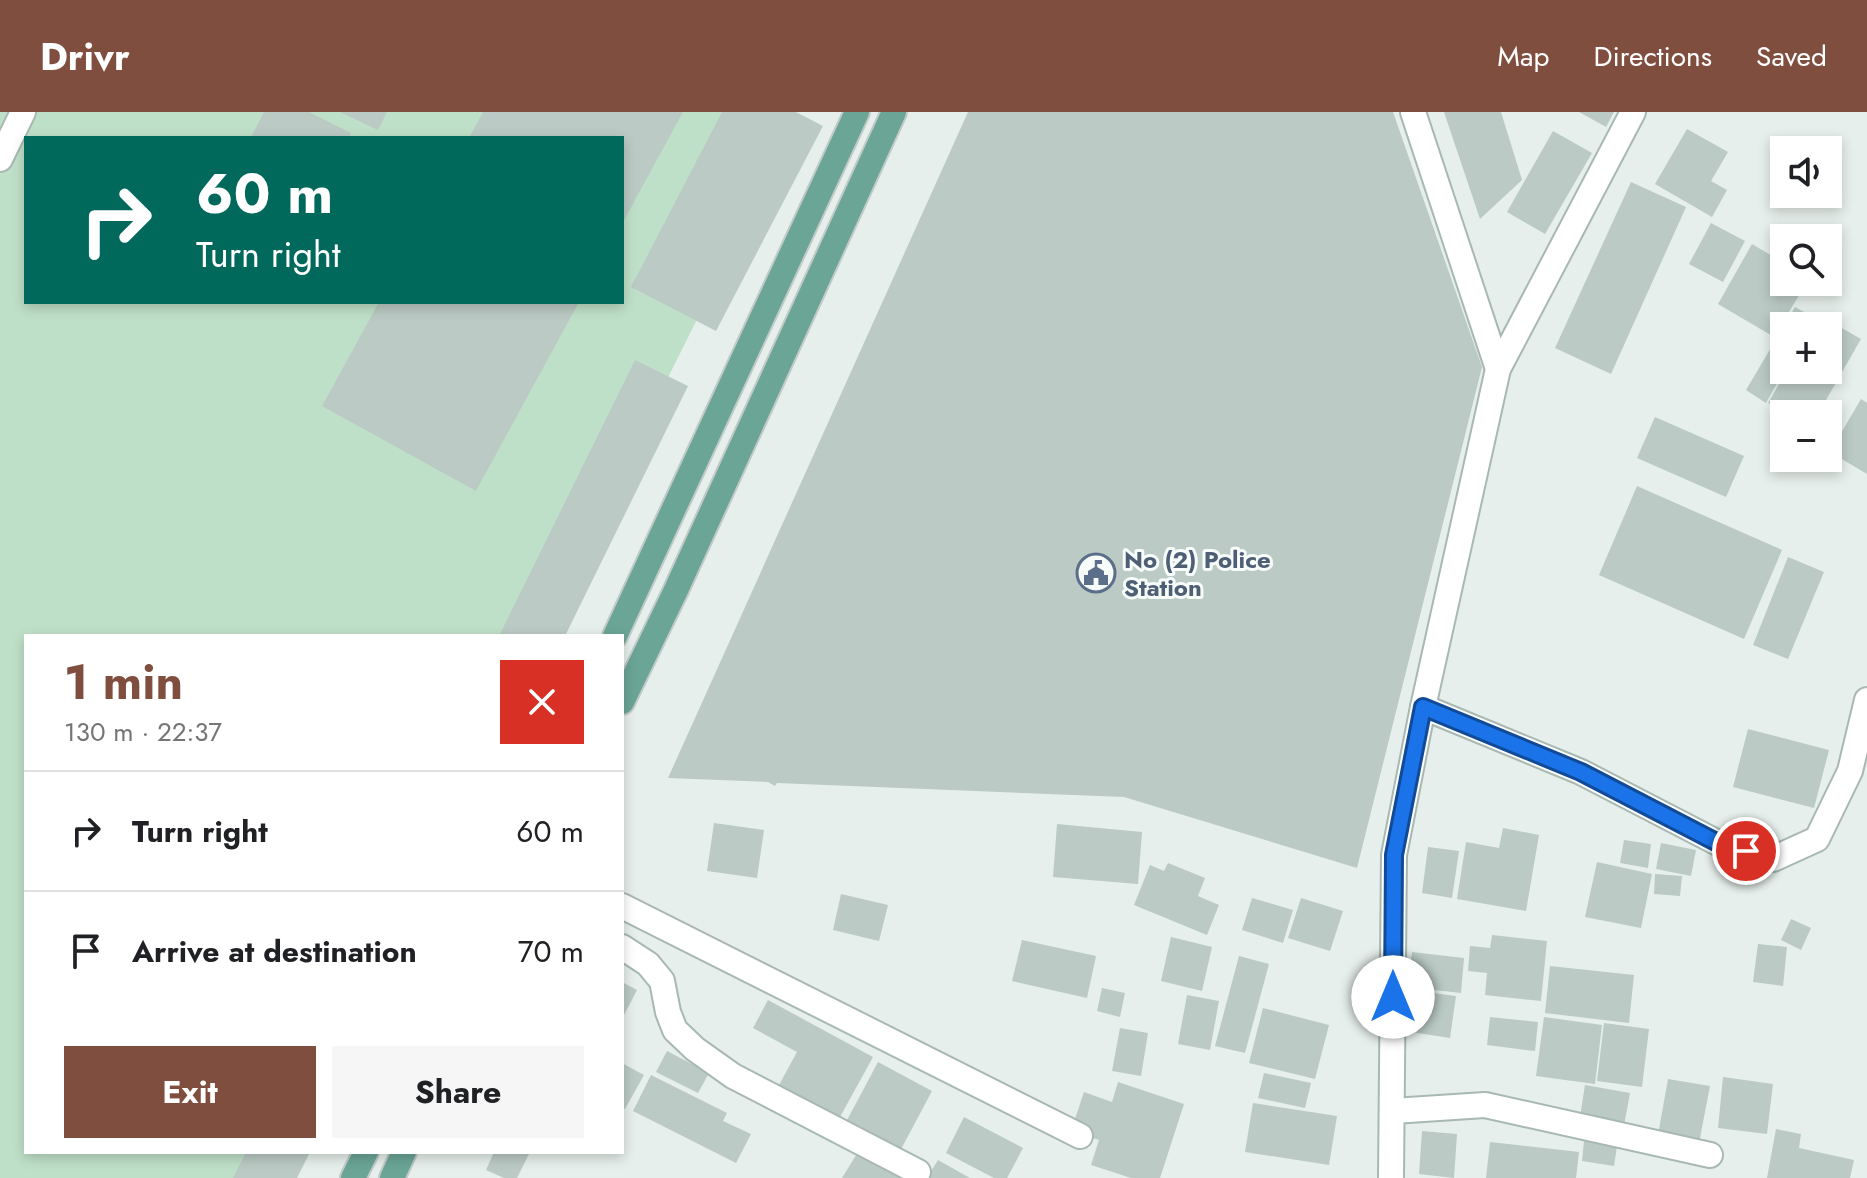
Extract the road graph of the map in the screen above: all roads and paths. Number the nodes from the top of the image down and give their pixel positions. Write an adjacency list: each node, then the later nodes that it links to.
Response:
1 (23, 112): 6 (street)
2 (857, 112): 8 (main road)
3 (1413, 112): 7 (street)
4 (1633, 112): 7 (street)
5 (893, 113): 9 (main road)
6 (0, 159)
7 (1498, 369): 11 (street)
8 (616, 634)
9 (624, 698)
10 (1867, 700): 11 (street)
11 (1423, 707): 14 (street)
12 (624, 907): 15 (street)
13 (624, 948): 19 (street)
14 (1393, 1111): 18 (street); 22 (street)
15 (1080, 1136)
16 (365, 1154): 20 (main road)
17 (403, 1154): 21 (main road)
18 (1710, 1155)
19 (918, 1172)
20 (353, 1178)
21 (392, 1178)
22 (1391, 1178)

